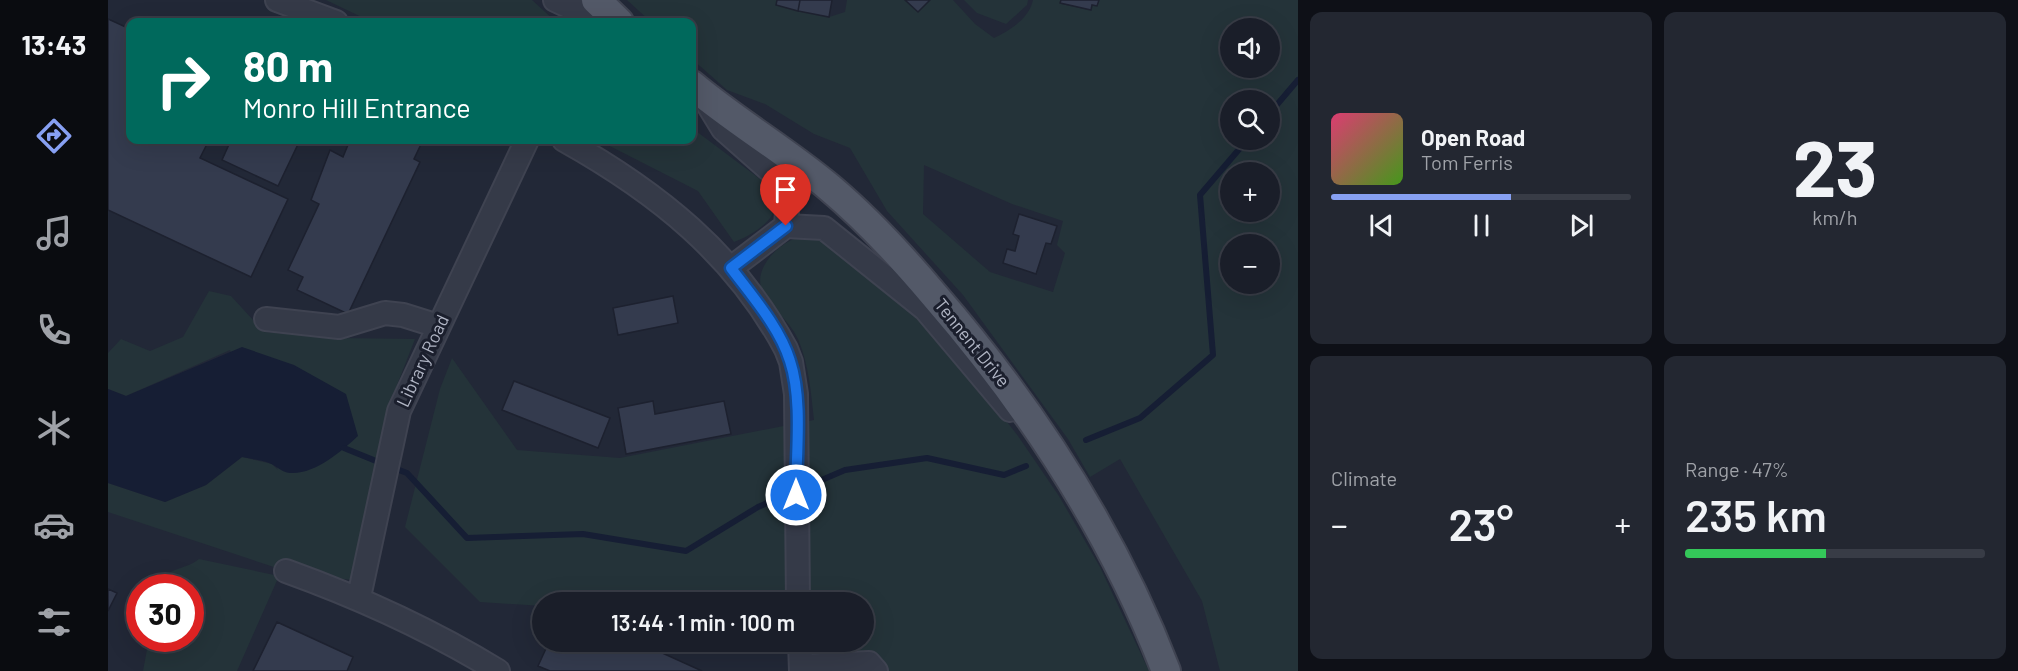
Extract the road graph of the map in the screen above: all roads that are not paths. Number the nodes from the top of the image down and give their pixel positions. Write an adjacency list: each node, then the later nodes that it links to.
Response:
1 (277, 0): 4 (street)
2 (555, 0): 5 (street)
3 (596, 0): 6 (main road)
4 (325, 18)
5 (593, 18)
6 (615, 18)
7 (697, 89): 10 (street); 14 (main road, Tennent Drive)
8 (525, 144): 13 (street, Library Road)
9 (570, 144): 11 (street)
10 (786, 226): 11 (street); 14 (street)
11 (731, 268): 16 (street)
12 (266, 319): 13 (street)
13 (438, 326): 17 (street, Library Road)
14 (1047, 442): 22 (main road, Tennent Drive)
15 (286, 571): 17 (street)
16 (797, 592)
17 (359, 597): 20 (street)
18 (800, 652): 19 (street)
19 (801, 669): 21 (street)
20 (498, 671)
21 (876, 671)
22 (1166, 671)

